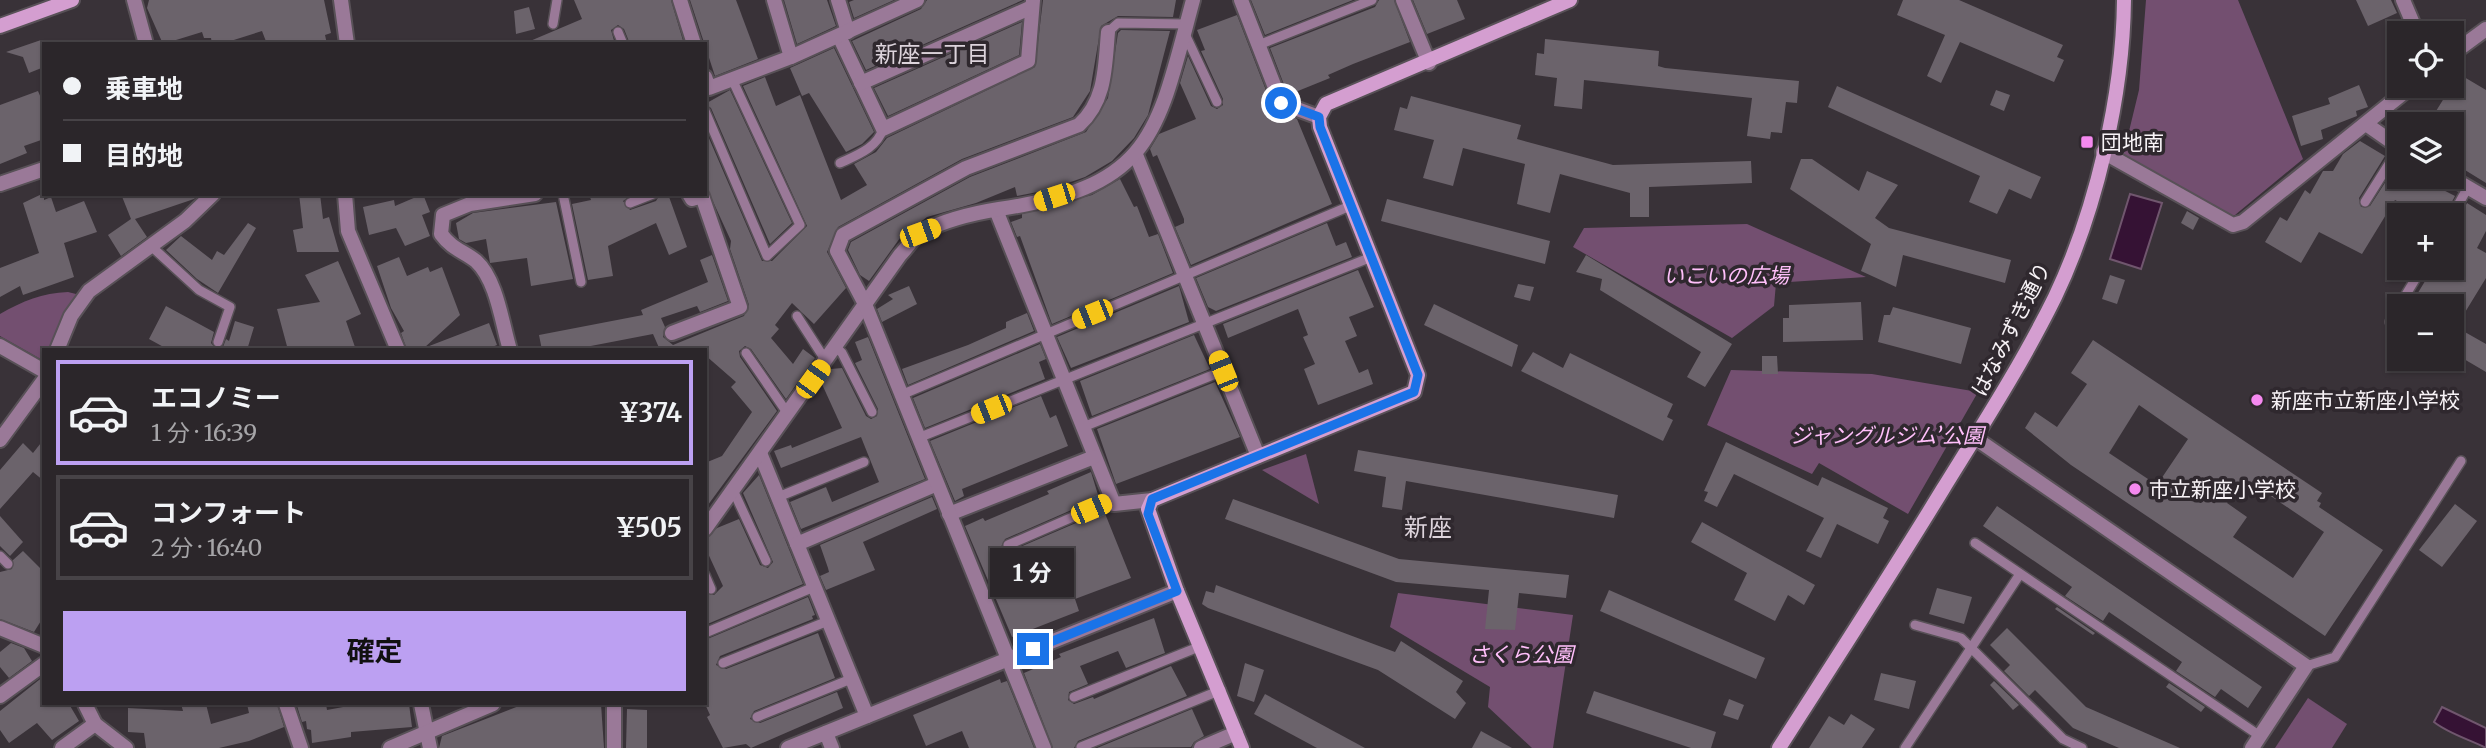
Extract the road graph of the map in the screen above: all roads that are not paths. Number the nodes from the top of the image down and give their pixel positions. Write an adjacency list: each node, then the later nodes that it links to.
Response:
1 (72, 0): 19 (street)
2 (134, 0): 25 (street)
3 (341, 0): 26 (street)
4 (557, 0): 18 (lane)
5 (680, 0): 28 (street)
6 (774, 0): 31 (street)
7 (838, 0): 24 (street)
8 (916, 0): 24 (street)
9 (1193, 0): 20 (street)
10 (1241, 0): 29 (street)
11 (1372, 0): 29 (lane)
12 (1403, 0): 32 (street)
13 (1570, 0): 32 (street)
14 (2124, 0): 43 (street, はなみずき通り)
15 (2403, 0): 17 (street)
16 (1033, 3): 34 (street); 41 (street)
17 (2412, 21)
18 (552, 24)
19 (0, 26)
20 (1185, 27): 23 (lane); 37 (lane); 44 (street)
21 (2486, 29): 30 (street)
22 (618, 32): 27 (lane)
23 (1108, 32): 67 (street)
24 (844, 34): 31 (street); 34 (street)
25 (145, 42)
26 (346, 42)
27 (622, 42)
28 (693, 42)
29 (1261, 44): 39 (street)
30 (2464, 45)
31 (791, 57): 33 (street)
32 (1429, 62): 39 (street)
33 (732, 79): 35 (street); 38 (lane)
34 (861, 83): 41 (street)
35 (707, 86)
36 (2397, 98): 40 (street)
37 (1217, 102)
38 (707, 116)
39 (1319, 117): 61 (street)
40 (2366, 124): 42 (street); 43 (street)
41 (883, 129): 45 (lane)
42 (2387, 139)
43 (2103, 152): 89 (street, はなみずき通り)
44 (1136, 155): 62 (street); 65 (street)
45 (840, 163)
46 (2387, 166): 58 (lane)
47 (42, 170): 48 (street)
48 (0, 184)
49 (2464, 185): 50 (street)
50 (2468, 187): 57 (street); 60 (lane)
51 (211, 196): 63 (street)
52 (345, 196): 76 (street)
53 (522, 196): 77 (street)
54 (563, 196): 66 (lane)
55 (648, 196): 59 (lane)
56 (702, 196): 70 (street)
57 (2486, 198)
58 (2365, 202)
59 (631, 203)
60 (2459, 203)
61 (1350, 206): 64 (street); 65 (lane)
62 (996, 210): 67 (street); 71 (street)
63 (151, 246): 72 (lane); 75 (street)
64 (1369, 258): 69 (lane); 92 (street)
65 (1185, 276): 69 (street); 71 (lane)
66 (581, 282)
67 (864, 304): 74 (street); 84 (street)
68 (797, 316): 79 (lane)
69 (1204, 321): 81 (street); 82 (lane)
70 (672, 333)
71 (1045, 333): 82 (street); 84 (lane)
72 (218, 342)
73 (0, 346): 80 (street)
74 (836, 347): 79 (street); 85 (lane)
75 (59, 348)
76 (397, 348)
77 (509, 348)
78 (746, 354): 86 (lane)
79 (826, 361): 86 (street)
80 (42, 370)
81 (1223, 371): 87 (lane); 92 (street)
82 (1064, 380): 87 (street); 88 (lane)
83 (42, 383): 90 (street)
84 (901, 395): 88 (street)
85 (872, 412)
86 (788, 414): 91 (street)
87 (1083, 427): 93 (street)
88 (918, 438): 96 (street)
89 (1975, 439): 124 (street); 153 (street, はなみずき通り)
90 (0, 440)
91 (760, 453): 97 (street); 98 (street)
92 (1258, 456): 99 (street)
93 (1094, 457): 100 (street); 102 (street)
94 (2461, 461): 124 (lane)
95 (864, 462): 98 (lane)
96 (937, 484): 102 (street); 104 (street)
97 (733, 490): 101 (street); 107 (lane)
98 (778, 497): 104 (street)
99 (1152, 499): 100 (street); 113 (street)
100 (1112, 500): 105 (lane)
101 (710, 512)
102 (949, 514): 121 (street)
103 (1975, 543): 109 (lane)
104 (797, 544): 111 (street)
105 (1008, 545)
106 (0, 556): 108 (lane)
107 (766, 561)
108 (8, 564)
109 (2020, 574): 120 (lane); 140 (lane)
110 (707, 580): 112 (lane)
111 (814, 587): 114 (street); 117 (lane)
112 (711, 589)
113 (1177, 591): 119 (street); 121 (street)
114 (828, 621): 122 (lane); 125 (street)
115 (1915, 625): 120 (lane)
116 (0, 628): 118 (street)
117 (707, 632)
118 (42, 645)
119 (1201, 646): 126 (street); 128 (lane)
120 (1969, 648): 154 (lane); 155 (lane)
121 (1007, 660): 134 (street); 150 (street)
122 (723, 663)
123 (42, 665): 127 (street)
124 (2306, 666): 140 (street)
125 (851, 679): 134 (street); 135 (lane)
126 (1220, 690): 139 (street); 141 (lane)
127 (0, 696)
128 (1074, 697)
129 (86, 705): 136 (street)
130 (286, 705): 144 (street)
131 (421, 705): 137 (street)
132 (491, 705): 137 (street)
133 (614, 705): 147 (street)
134 (867, 716): 138 (street)
135 (757, 717)
136 (95, 724): 142 (street); 143 (street)
137 (427, 733): 145 (street); 146 (street)
138 (826, 733): 148 (street); 149 (street)
139 (1236, 733): 151 (street); 152 (street)
140 (2256, 742)
141 (1081, 747)
142 (62, 748)
143 (126, 748)
144 (301, 748)
145 (390, 748)
146 (430, 748)
147 (614, 748)
148 (788, 748)
149 (832, 748)
150 (1044, 748)
151 (1201, 748)
152 (1242, 748)
153 (1779, 748)
154 (1905, 748)
155 (2082, 748)

